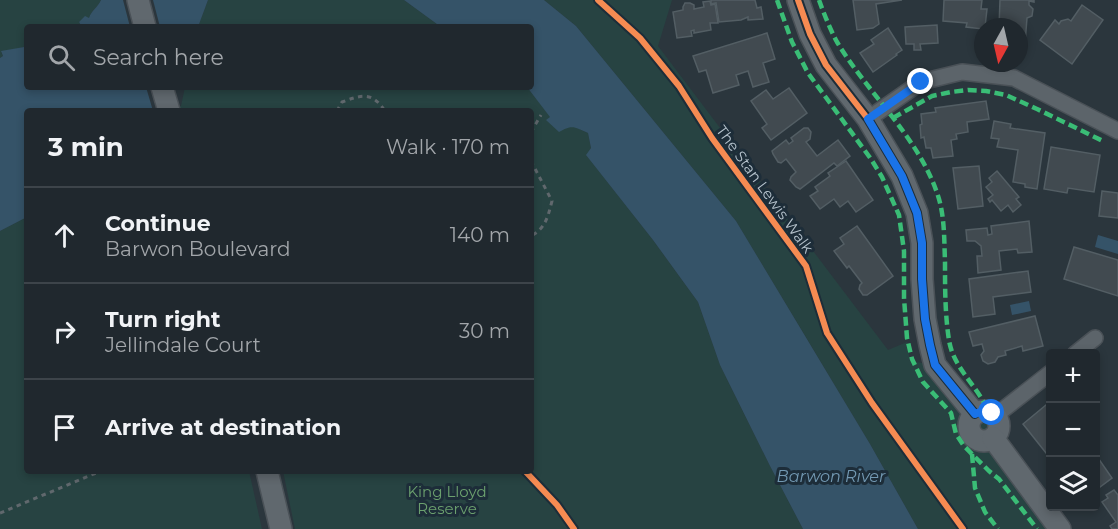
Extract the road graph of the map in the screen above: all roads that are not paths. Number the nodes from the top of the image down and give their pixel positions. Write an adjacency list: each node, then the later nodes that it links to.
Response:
1 (138, 0): 3 (street)
2 (798, 0): 6 (street)
3 (145, 24)
4 (163, 90): 5 (street)
5 (168, 108)
6 (868, 119): 7 (street); 11 (street)
7 (1118, 131)
8 (1095, 338): 9 (street)
9 (1081, 349)
10 (1046, 376): 11 (street)
11 (985, 415): 14 (street)
12 (268, 474): 13 (street)
13 (281, 529)
14 (1060, 529)

